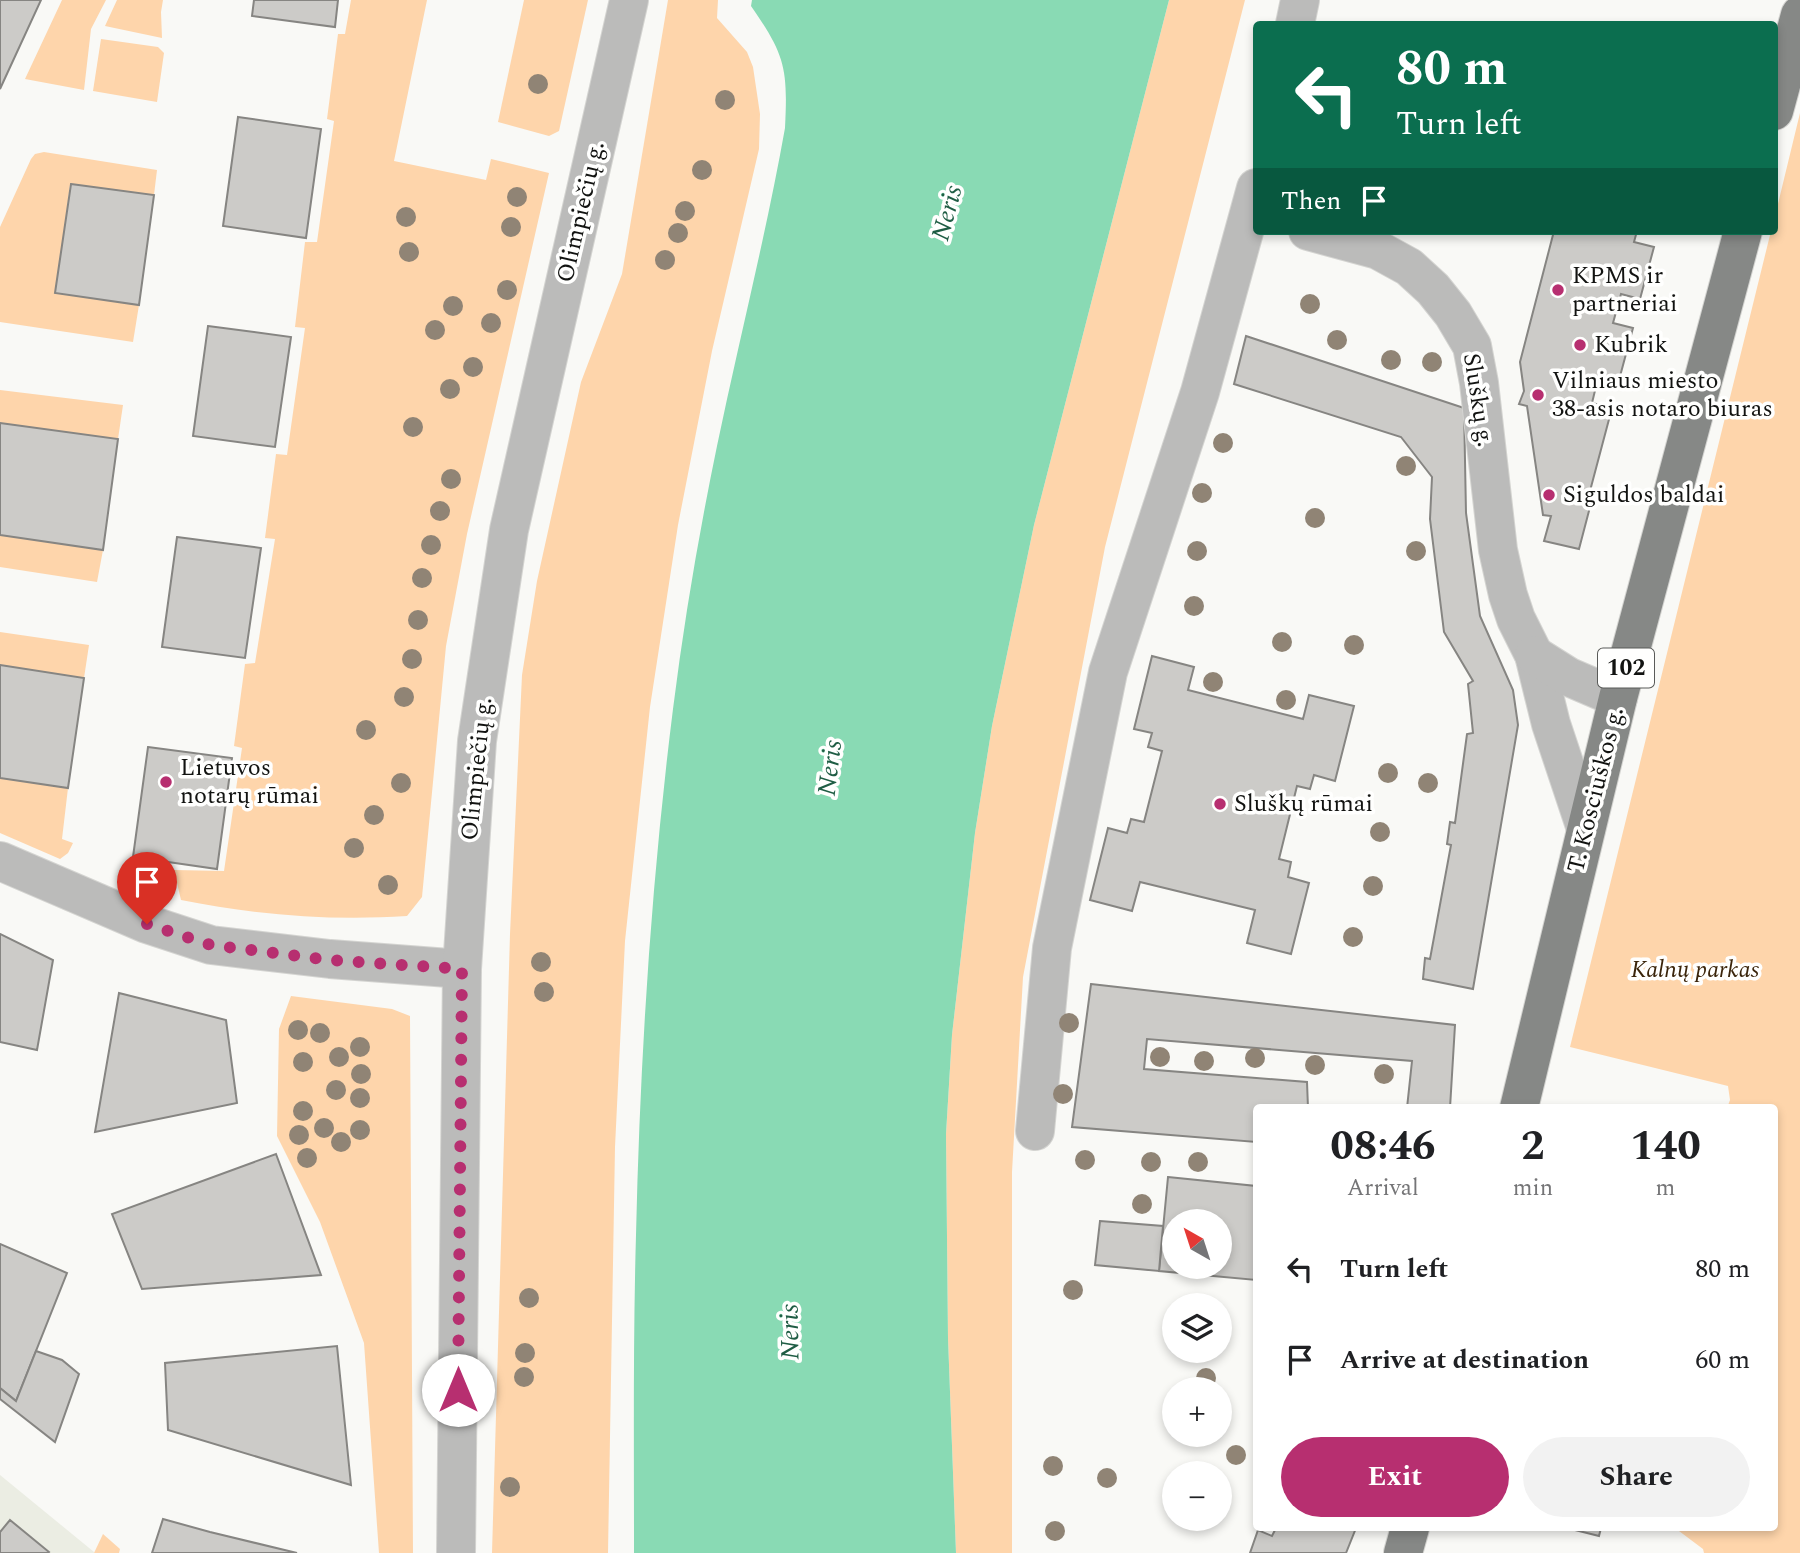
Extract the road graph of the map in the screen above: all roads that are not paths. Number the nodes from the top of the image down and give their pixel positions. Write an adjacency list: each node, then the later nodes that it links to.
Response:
1 (629, 0): 13 (street, Olimpiečių g.)
2 (1300, 0): 4 (street)
3 (1800, 15): 5 (main road)
4 (1296, 21)
5 (1778, 96)
6 (1253, 210): 15 (street)
7 (1323, 235): 9 (street, Sluškų g.)
8 (1742, 235): 10 (main road, T. Kosciuškos g. / 102)
9 (1534, 655): 10 (street); 11 (street, Sluškų g.)
10 (1618, 698): 11 (main road, T. Kosciuškos g. / 102)
11 (1586, 829): 14 (main road, T. Kosciuškos g. / 102)
12 (0, 861): 13 (street)
13 (462, 969): 17 (street, Olimpiečių g.)
14 (1520, 1104)
15 (1035, 1131)
16 (1409, 1531): 18 (main road)
17 (456, 1553)
18 (1403, 1553)

